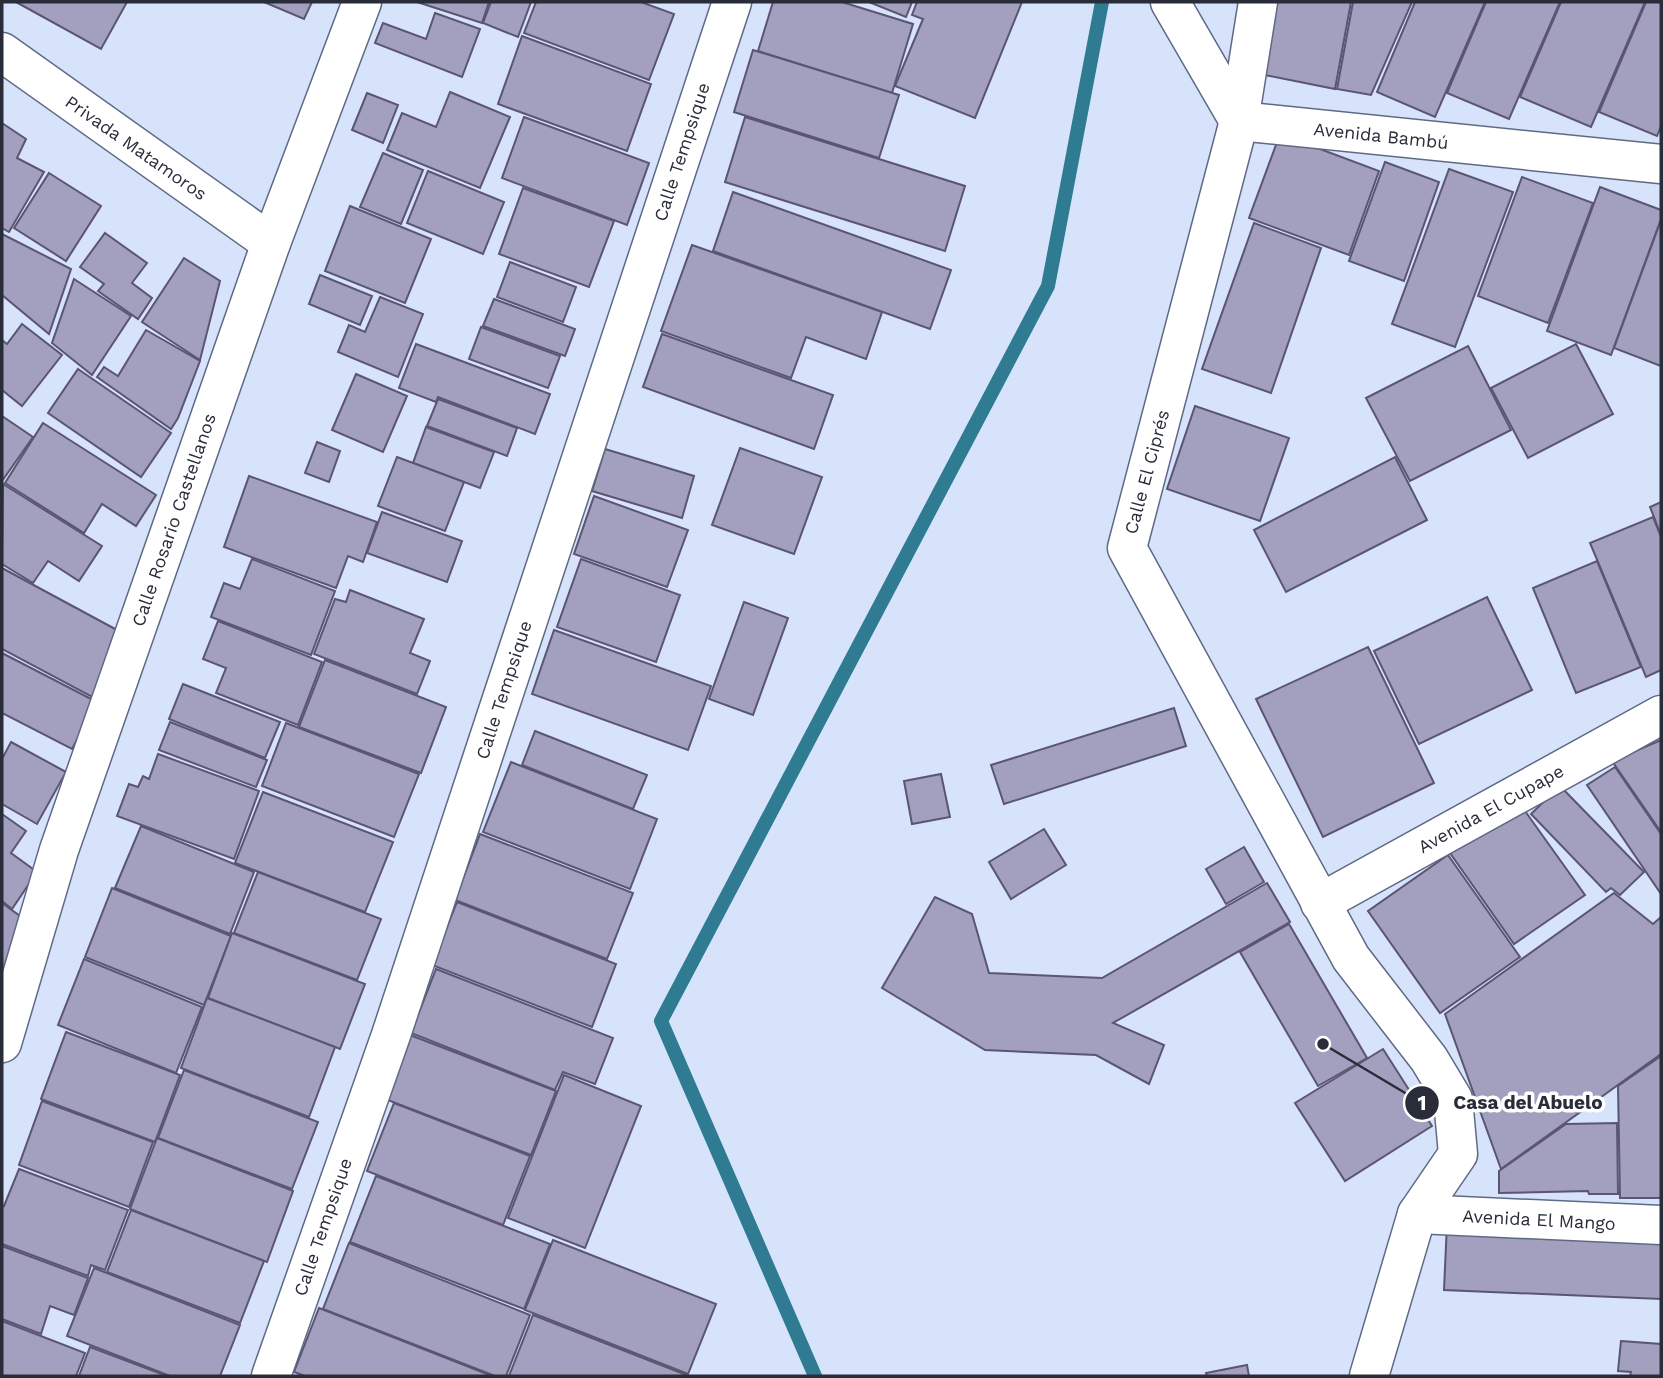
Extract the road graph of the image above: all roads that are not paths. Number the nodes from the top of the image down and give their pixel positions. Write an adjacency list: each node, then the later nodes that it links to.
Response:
1 (362, 2): 8 (street, Calle Rosario Castellanos)
2 (732, 2): 14 (street, Calle Tempsique)
3 (1170, 2): 6 (street)
4 (1258, 2): 6 (street, Calle El Ciprés)
5 (2, 52): 8 (street, Privada Matamoros)
6 (1238, 121): 7 (street, Avenida Bambú); 10 (street, Calle El Ciprés)
7 (1661, 164)
8 (271, 243): 11 (street, Calle Rosario Castellanos)
9 (1661, 715): 10 (street, Avenida El Cupape)
10 (1320, 903): 12 (street, Calle El Ciprés)
11 (2, 1043)
12 (1417, 1214): 13 (street, Avenida El Mango); 15 (street, Calle El Ciprés)
13 (1661, 1225)
14 (271, 1376)
15 (1369, 1376)

